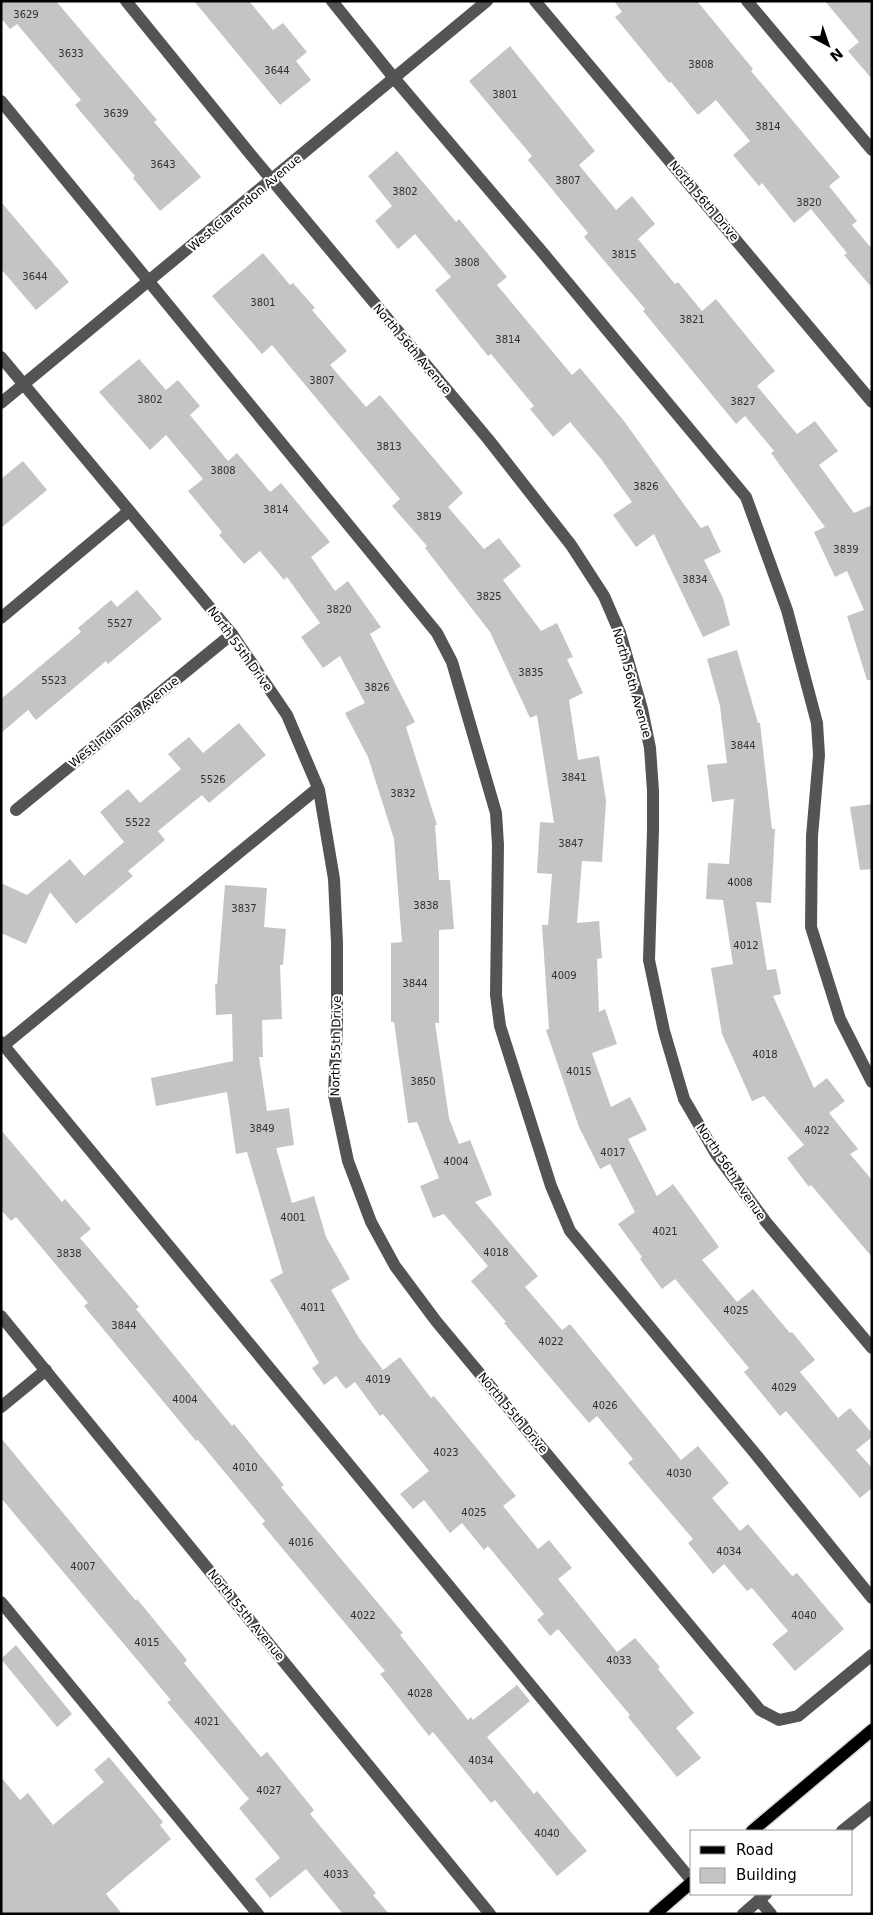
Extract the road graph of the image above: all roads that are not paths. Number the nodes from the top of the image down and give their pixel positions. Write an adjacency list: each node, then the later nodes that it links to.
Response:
1 (126, 1): 9 (street, North 56th Avenue)
2 (332, 1): 6 (street)
3 (487, 1): 6 (street, West Clarendon Avenue)
4 (535, 1): 13 (street, North 56th Drive)
5 (747, 1): 8 (street)
6 (394, 78): 9 (street, West Clarendon Avenue); 21 (street)
7 (1, 101): 10 (street)
8 (872, 150)
9 (272, 181): 10 (street, West Clarendon Avenue); 23 (street, North 56th Avenue)
10 (149, 282): 12 (street, West Clarendon Avenue); 26 (street)
11 (1, 357): 12 (street, North 55th Drive)
12 (24, 385): 14 (street, West Clarendon Avenue); 15 (street, North 55th Drive)
13 (872, 402)
14 (1, 404)
15 (129, 511): 16 (street); 17 (street, North 55th Drive)
16 (1, 618)
17 (232, 634): 18 (street, North 55th Drive); 19 (street, West Indianola Avenue)
18 (318, 788): 20 (street); 28 (street, North 55th Drive)
19 (16, 810)
20 (3, 1043): 33 (street)
21 (872, 1082)
22 (1, 1316): 24 (street, North 55th Avenue)
23 (872, 1348)
24 (46, 1370): 25 (street); 37 (street, North 55th Avenue)
25 (1, 1407)
26 (872, 1598)
27 (1, 1602): 36 (street)
28 (872, 1654)
29 (872, 1730): 31 (main road)
30 (872, 1807): 32 (street)
31 (753, 1830)
32 (843, 1830)
33 (690, 1879)
34 (690, 1883): 38 (main road)
35 (763, 1897): 39 (street); 40 (street)
36 (258, 1914)
37 (490, 1914)
38 (655, 1914)
39 (743, 1914)
40 (771, 1914)

